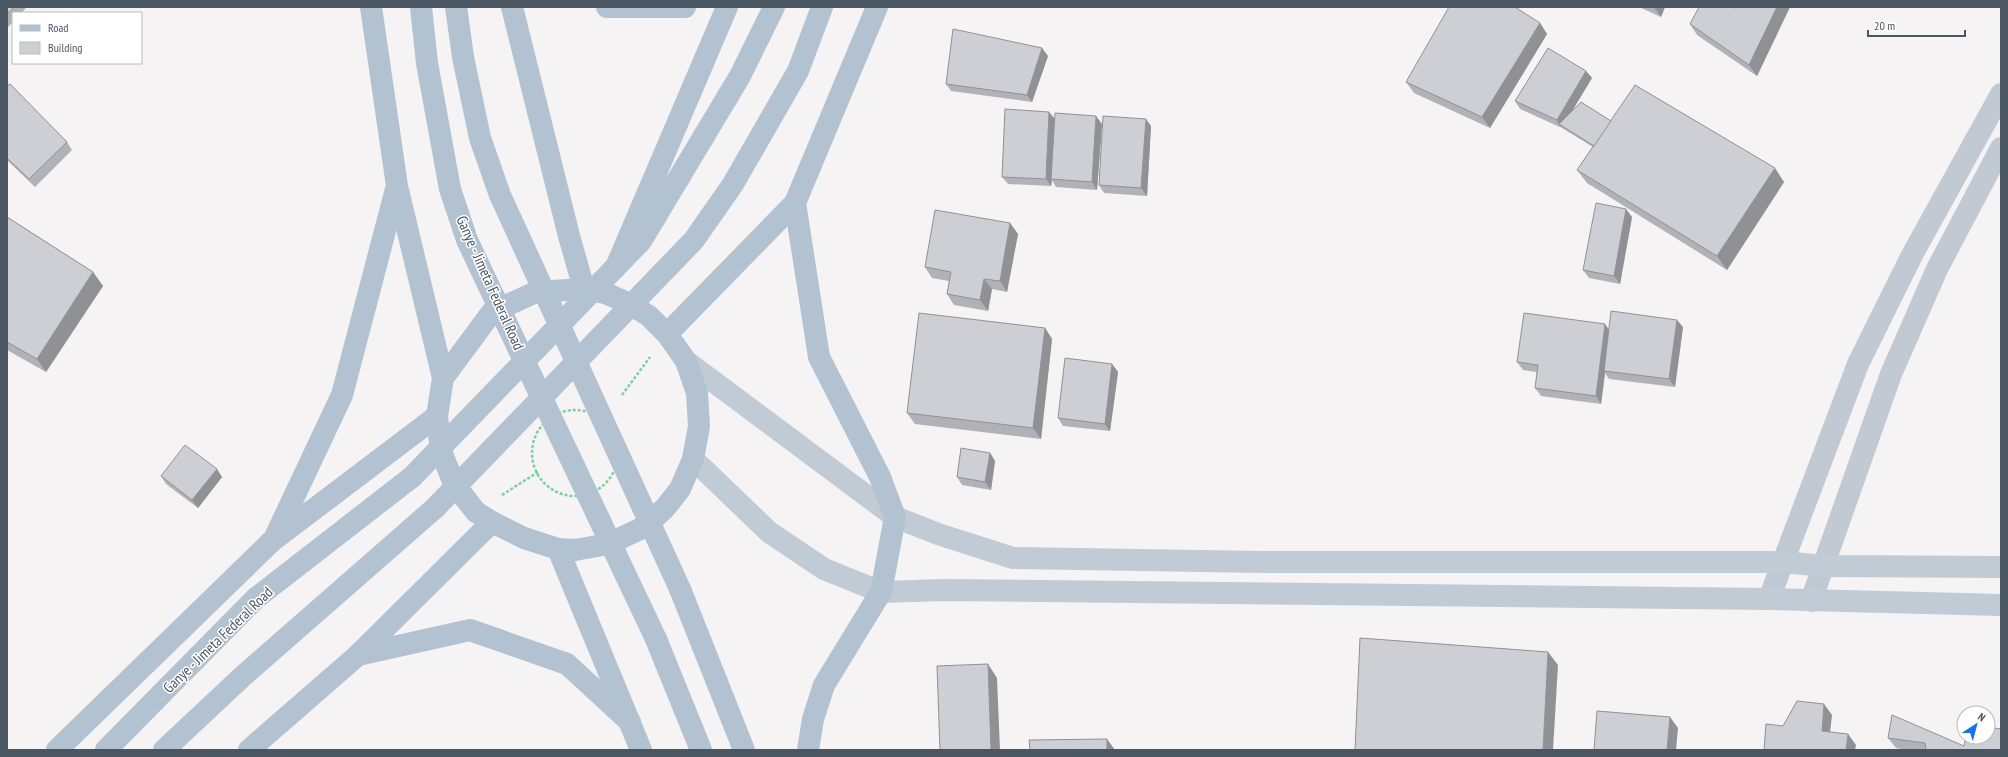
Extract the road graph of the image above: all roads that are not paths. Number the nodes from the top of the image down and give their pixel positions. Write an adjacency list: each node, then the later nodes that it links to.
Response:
1 (371, 7): 13 (main road)
2 (420, 7): 40 (main road, Ganye - Jimeta Federal Road, bridge)
3 (456, 7): 41 (main road, bridge)
4 (512, 7): 15 (main road)
5 (607, 7): 6 (main road)
6 (685, 7)
7 (727, 7): 16 (main road)
8 (774, 7): 36 (main road, Ganye - Jimeta Federal Road, bridge)
9 (822, 7): 37 (main road, bridge)
10 (877, 7): 14 (main road)
11 (2001, 94): 26 (street)
12 (2001, 148): 27 (street)
13 (397, 186): 19 (main road); 24 (main road)
14 (795, 203): 17 (main road); 23 (main road)
15 (584, 289): 16 (main road); 19 (main road)
16 (605, 294): 17 (main road)
17 (667, 334): 18 (main road)
18 (686, 361): 21 (main road); 23 (main road)
19 (443, 378): 20 (main road)
20 (437, 416): 22 (main road); 24 (main road)
21 (694, 459): 25 (main road); 29 (main road)
22 (484, 517): 25 (main road); 33 (main road)
23 (896, 517): 26 (main road); 29 (main road)
24 (272, 541): 35 (main road)
25 (558, 549): 34 (main road)
26 (1782, 562): 27 (main road); 30 (street)
27 (1825, 566): 28 (main road); 31 (street)
28 (2001, 567)
29 (881, 592): 30 (main road); 42 (main road)
30 (1769, 600): 31 (main road)
31 (1811, 602): 32 (main road)
32 (2001, 606)
33 (358, 655): 34 (main road); 38 (main road)
34 (630, 722): 39 (main road)
35 (57, 750)
36 (106, 750)
37 (164, 750)
38 (249, 750)
39 (641, 750)
40 (701, 750)
41 (744, 750)
42 (808, 750)

